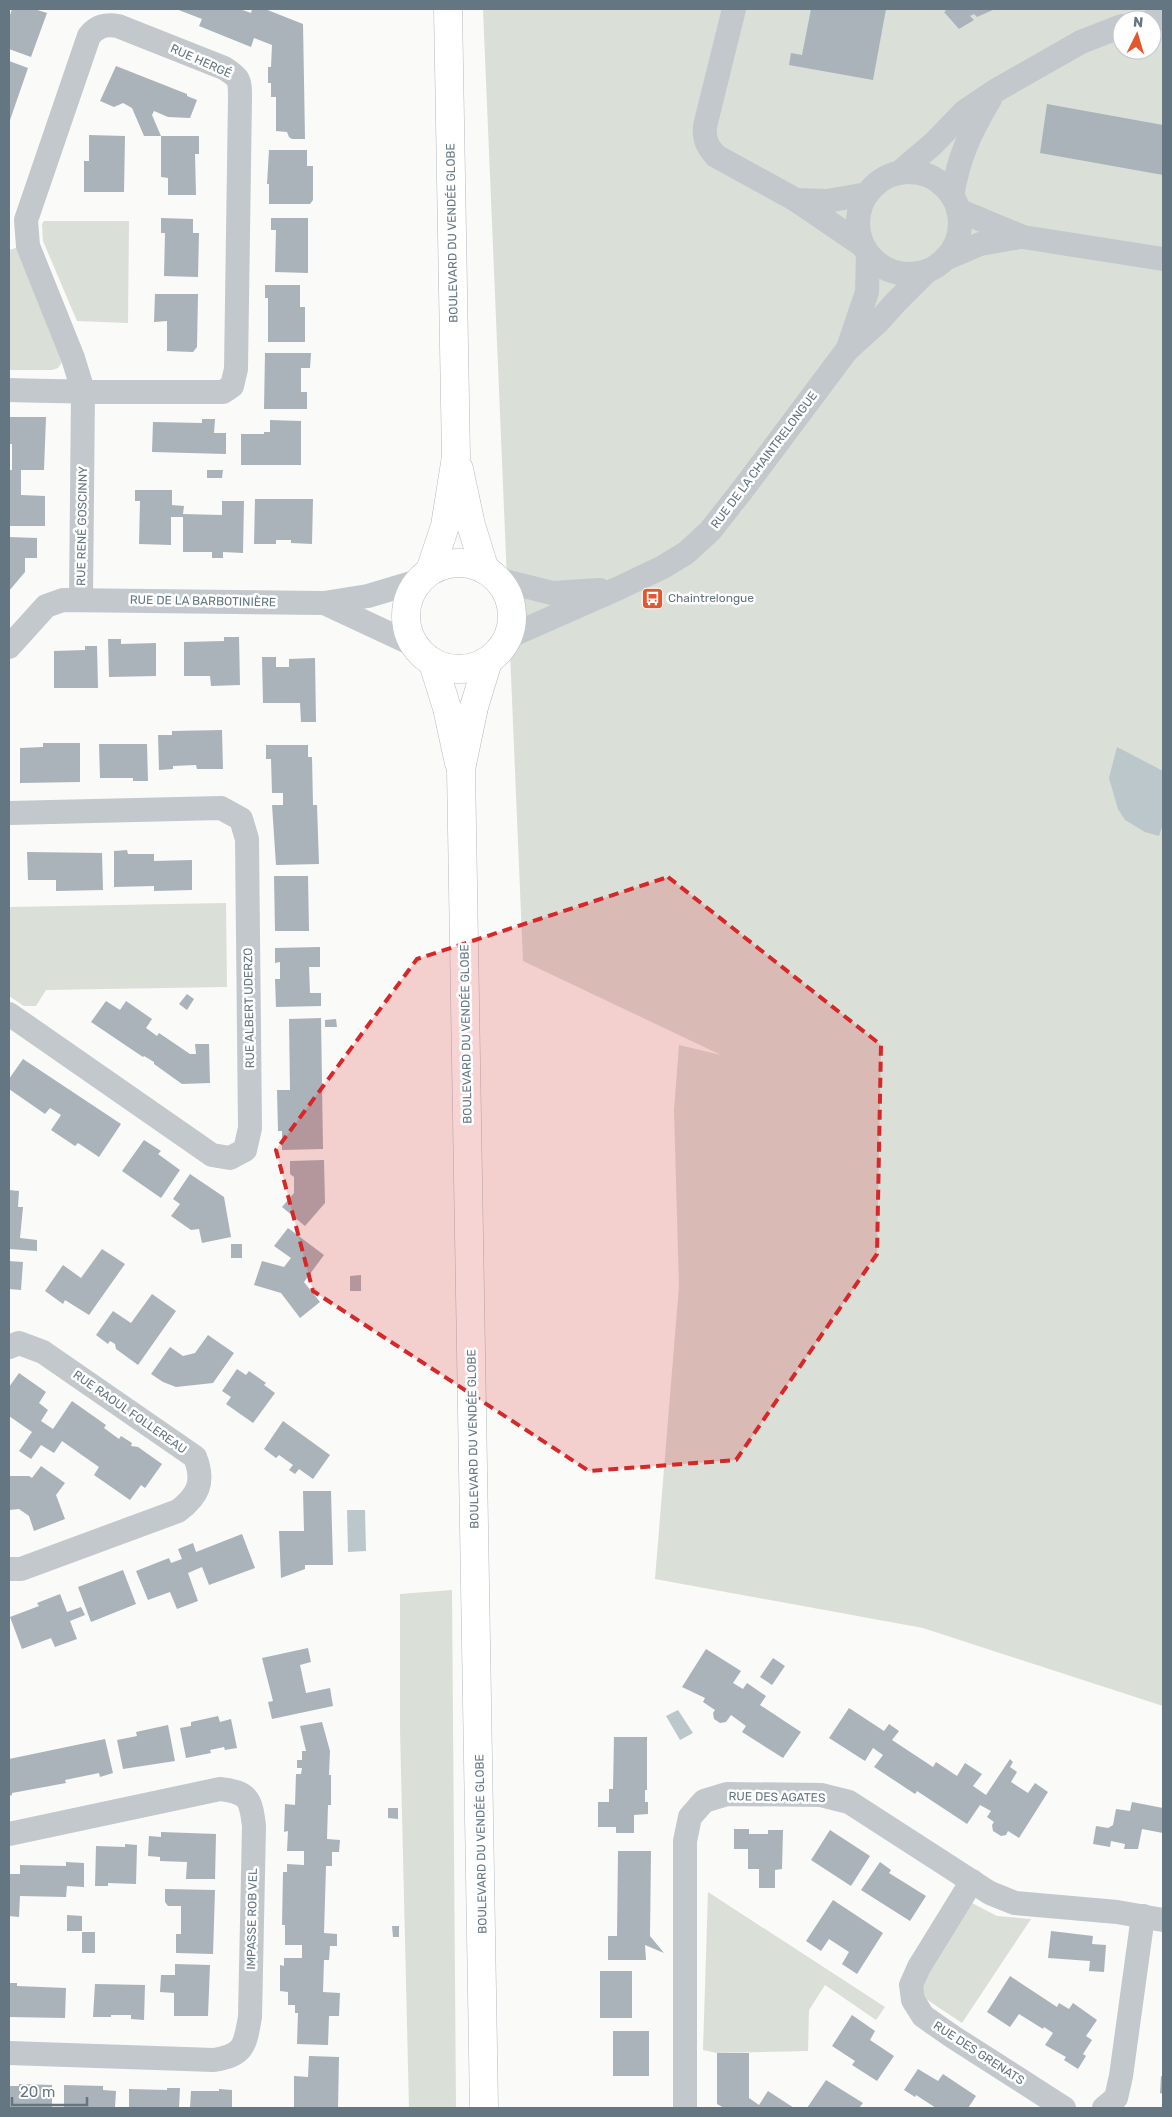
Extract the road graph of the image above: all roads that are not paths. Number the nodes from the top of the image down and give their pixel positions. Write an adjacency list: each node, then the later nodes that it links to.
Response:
1 (448, 9): 16 (main road, BOULEVARD DU VENDÉE GLOBE)
2 (734, 9): 7 (street)
3 (1112, 30): 4 (street)
4 (995, 91): 5 (street); 8 (street)
5 (899, 173): 6 (street); 8 (street)
6 (866, 194): 7 (street); 10 (street)
7 (796, 200): 10 (street)
8 (955, 203): 9 (street); 12 (street)
9 (1023, 237): 11 (street); 12 (street)
10 (865, 250): 12 (street); 13 (street, RUE DE LA CHAINTRELONGUE)
11 (1163, 259)
12 (936, 265): 13 (street, RUE DE LA CHAINTRELONGUE)
13 (847, 350): 19 (street, RUE DE LA CHAINTRELONGUE)
14 (9, 390): 15 (street)
15 (83, 391): 15 (street, RUE HERGÉ); 20 (street, RUE RENÉ GOSCINNY)
16 (456, 457): 17 (main road, BOULEVARD DU VENDÉE GLOBE); 18 (main road, BOULEVARD DU VENDÉE GLOBE)
17 (491, 574): 18 (main road); 19 (street, RUE DE LA CHAINTRELONGUE); 22 (main road)
18 (424, 576): 21 (street, RUE DE LA BARBOTINIÈRE); 24 (main road)
19 (619, 588): 22 (street, RUE DE LA CHAINTRELONGUE)
20 (81, 600): 21 (street, RUE DE LA BARBOTINIÈRE); 23 (street, RUE RENÉ GOSCINNY)
21 (324, 603): 24 (street, RUE DE LA BARBOTINIÈRE)
22 (508, 637): 25 (main road)
23 (9, 647)
24 (424, 654): 25 (main road); 26 (main road, BOULEVARD DU VENDÉE GLOBE)
25 (488, 661): 26 (main road, BOULEVARD DU VENDÉE GLOBE)
26 (461, 769): 35 (main road, BOULEVARD DU VENDÉE GLOBE)
27 (9, 814): 28 (street, RUE ALBERT UDERZO)
28 (9, 1014)
29 (9, 1347): 30 (street, RUE RAOUL FOLLEREAU)
30 (9, 1568)
31 (9, 1834): 34 (street, IMPASSE ROB VEL)
32 (972, 1881): 33 (street, RUE DES AGATES); 36 (street, RUE DES AGATES); 37 (street, RUE DES GRENATS)
33 (1153, 1918): 38 (street)
34 (9, 2053)
35 (484, 2108)
36 (685, 2108)
37 (1064, 2108)
38 (1104, 2108)

